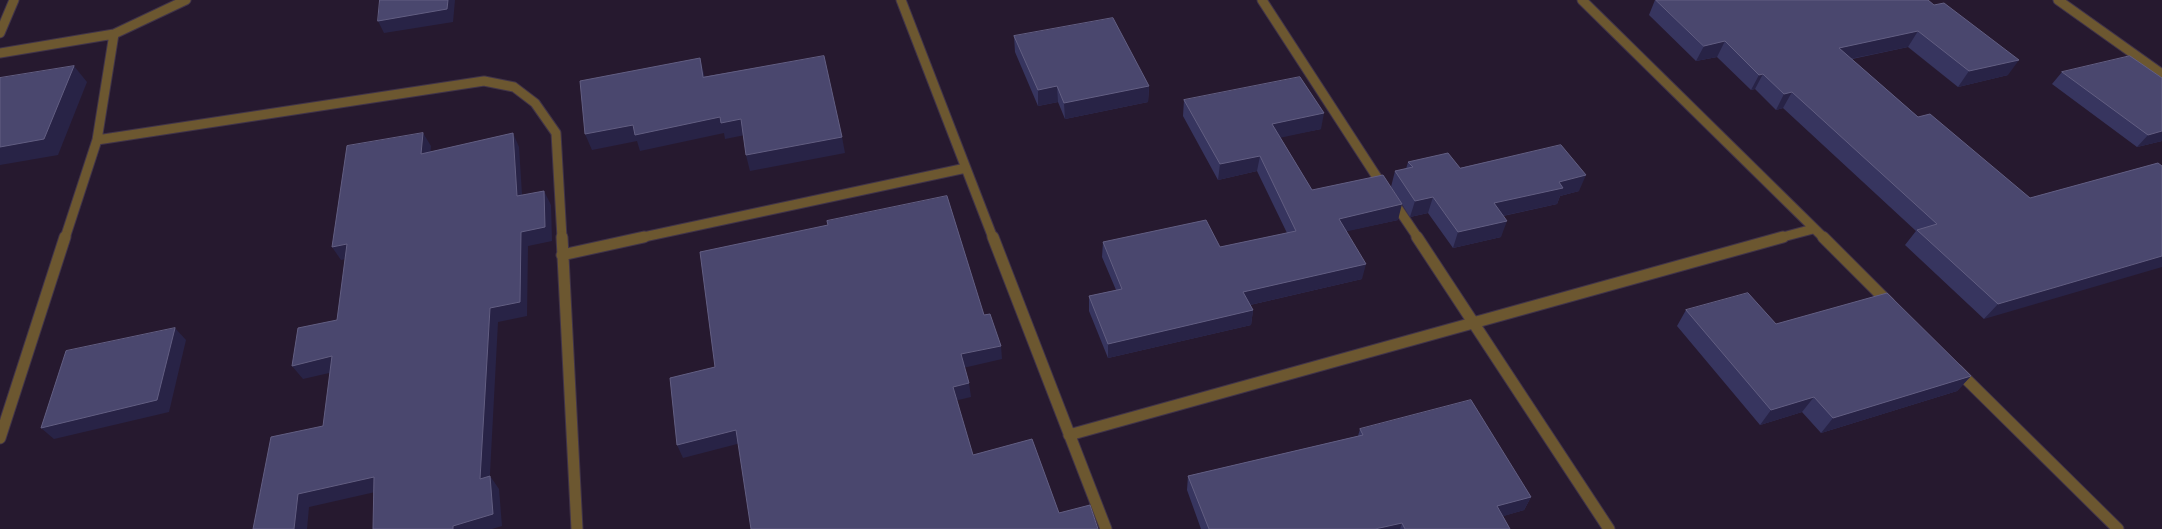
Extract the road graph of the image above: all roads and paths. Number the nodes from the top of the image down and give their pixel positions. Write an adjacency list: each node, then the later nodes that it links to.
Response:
1 (14, 0): 7 (street)
2 (186, 0): 8 (street)
3 (901, 0): 12 (street)
4 (1262, 0): 16 (street)
5 (1582, 0): 13 (street)
6 (2058, 0): 10 (street)
7 (0, 33)
8 (114, 34): 9 (street); 11 (street)
9 (0, 53)
10 (2162, 74)
11 (96, 140): 14 (street); 19 (street)
12 (966, 168): 14 (street); 18 (street)
13 (1813, 229): 15 (street); 16 (street)
14 (562, 254): 20 (street)
15 (1898, 312)
16 (1472, 323): 18 (street); 22 (street)
17 (1949, 362): 23 (street)
18 (1069, 435): 21 (street)
19 (0, 438)
20 (577, 529)
21 (1106, 529)
22 (1609, 529)
23 (2118, 529)

